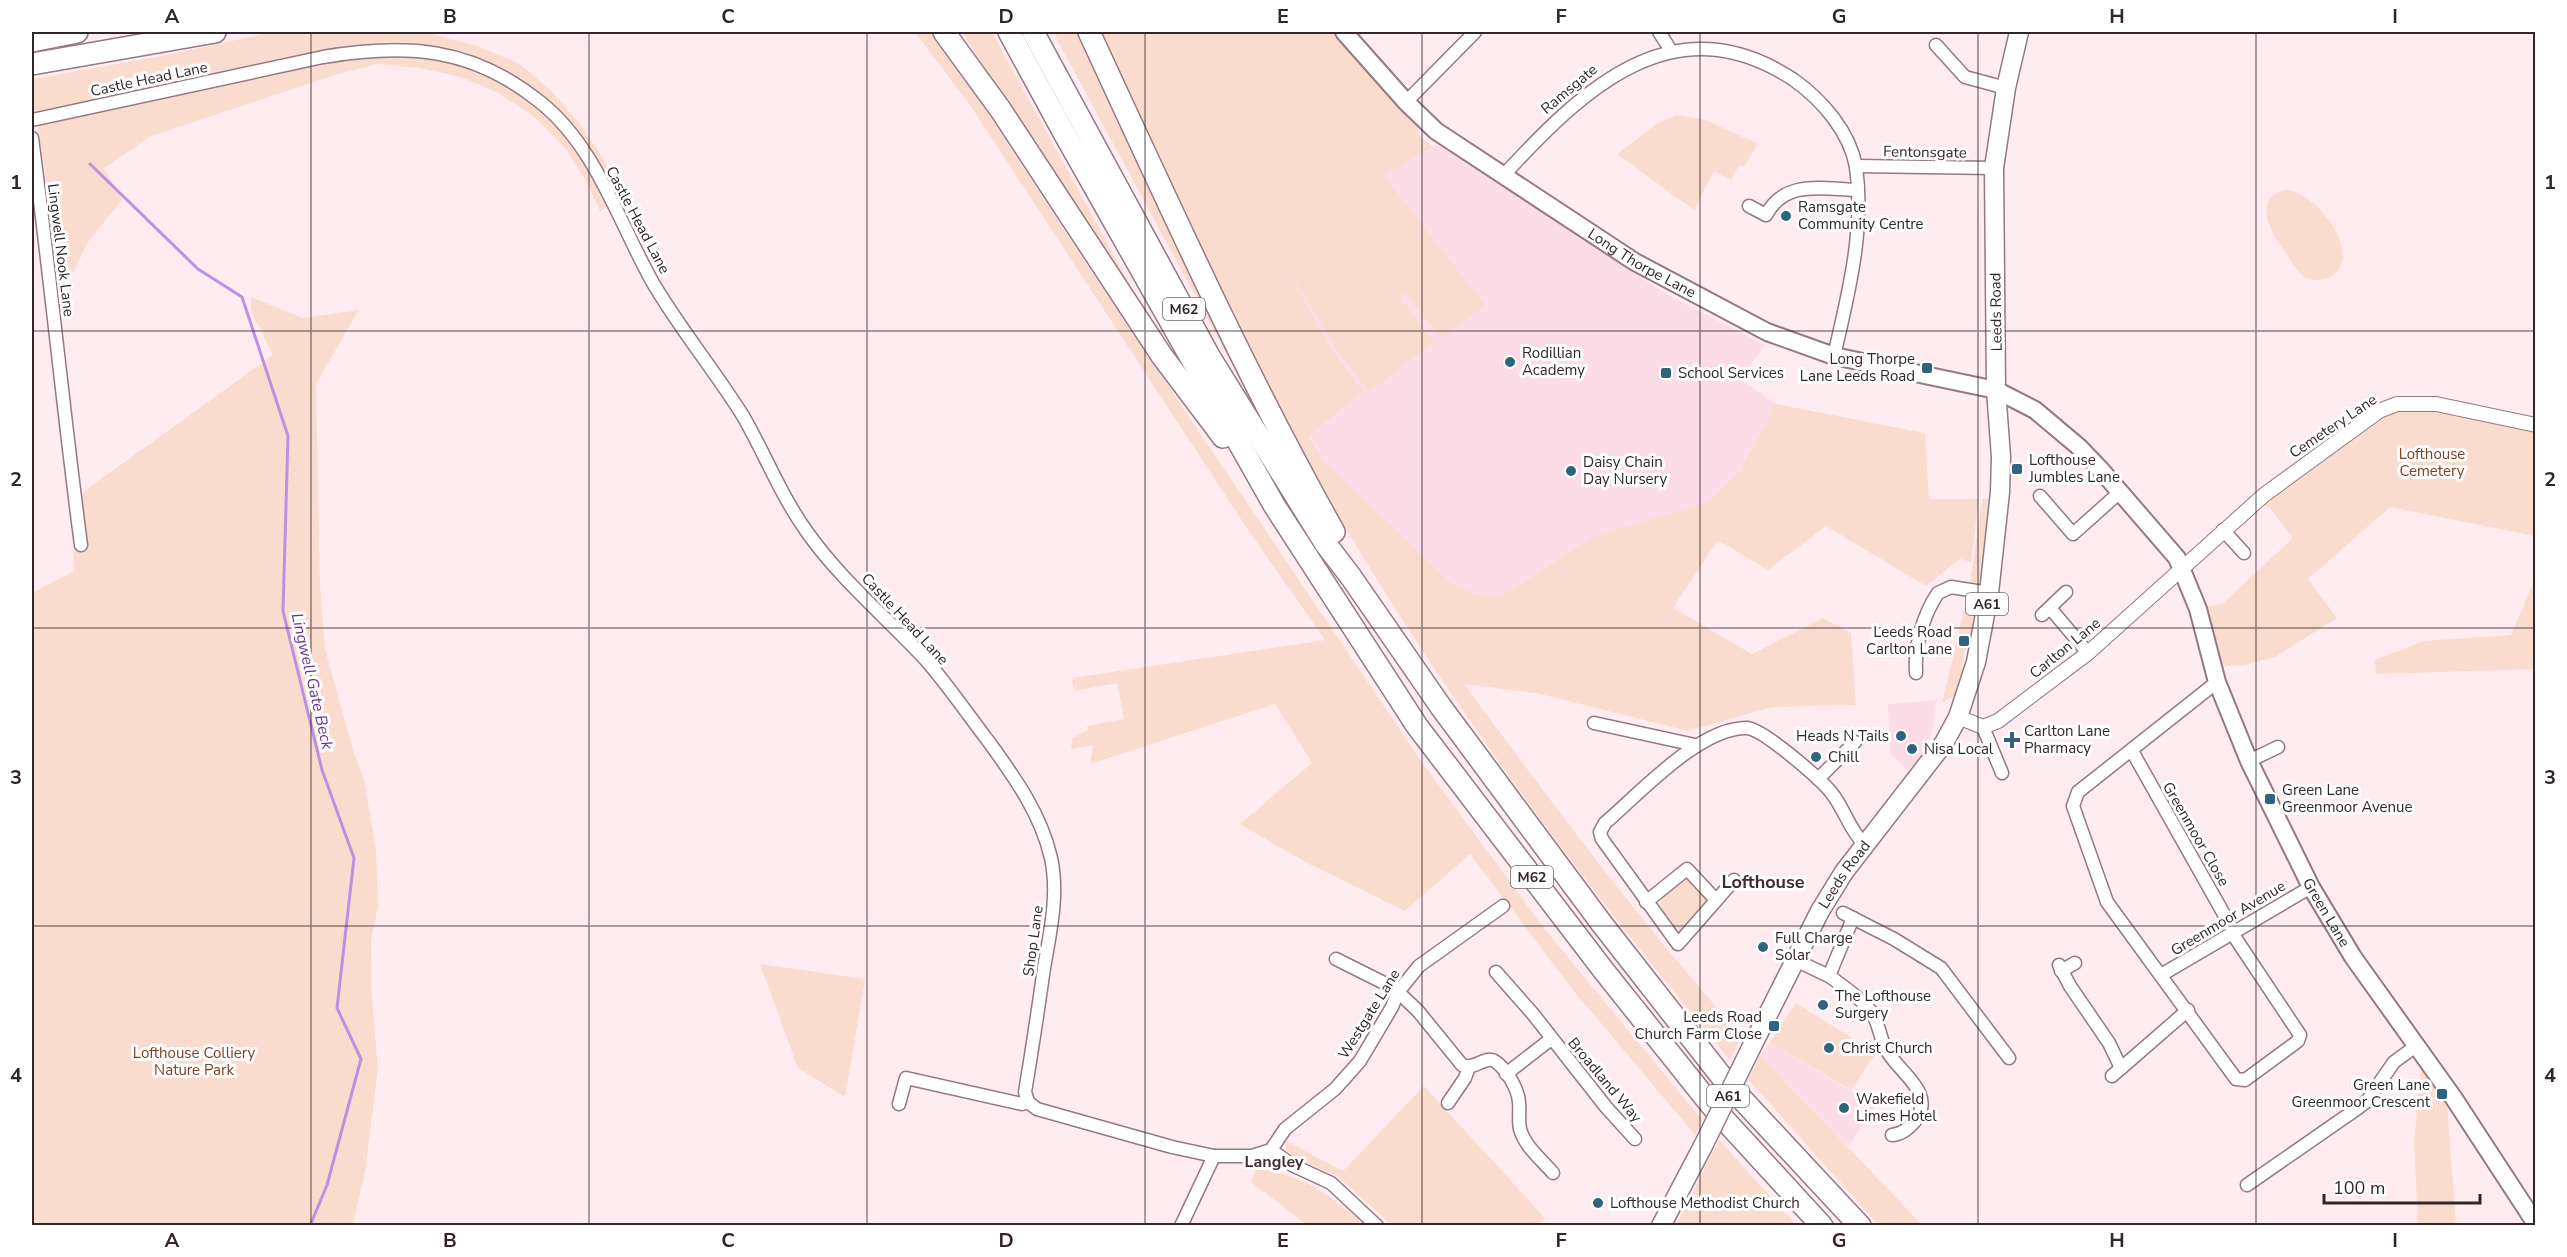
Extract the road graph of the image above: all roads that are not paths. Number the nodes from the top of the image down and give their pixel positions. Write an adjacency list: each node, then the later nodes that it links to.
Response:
1 (77, 32): 12 (highway)
2 (215, 32): 15 (highway)
3 (944, 32): 18 (highway)
4 (955, 32): 18 (highway)
5 (1009, 32): 31 (highway, M62)
6 (1033, 32): 36 (highway, M62)
7 (1089, 32): 36 (highway)
8 (1344, 32): 17 (main road, Long Thorpe Lane)
9 (1475, 32): 17 (street)
10 (1659, 32): 14 (street)
11 (2019, 32): 16 (main road, Leeds Road / A61)
12 (32, 41)
13 (1936, 45): 16 (street)
14 (1670, 49): 21 (street, Ramsgate); 23 (street, Ramsgate)
15 (32, 64)
16 (2006, 88): 22 (main road, Leeds Road / A61)
17 (1406, 102): 23 (main road, Long Thorpe Lane)
18 (1000, 109): 31 (highway, M62)
19 (32, 120): 52 (street, Castle Head Lane)
20 (32, 138): 33 (street, Lingwell Nook Lane)
21 (1856, 166): 22 (street, Fentonsgate); 24 (street, Ramsgate)
22 (1994, 168): 27 (main road, Leeds Road / A61)
23 (1503, 176): 26 (main road, Long Thorpe Lane)
24 (1857, 190): 25 (street); 26 (street, Ramsgate)
25 (1749, 206)
26 (1834, 356): 27 (main road, Long Thorpe Lane)
27 (1996, 390): 29 (main road, Long Thorpe Lane); 38 (main road, Leeds Road / A61)
28 (2535, 425): 32 (street, Cemetery Lane)
29 (2120, 492): 30 (street); 35 (main road, Green Lane)
30 (2040, 496)
31 (1274, 505): 87 (highway, M62)
32 (2223, 530): 34 (street); 35 (street, Cemetery Lane)
33 (81, 545)
34 (2244, 553)
35 (2182, 567): 39 (street, Carlton Lane); 41 (main road, Green Lane)
36 (1351, 577): 88 (highway, M62)
37 (2066, 592): 39 (street)
38 (1989, 593): 40 (street); 42 (main road, Leeds Road / A61)
39 (2088, 653): 44 (street, Carlton Lane)
40 (1916, 673)
41 (2217, 682): 48 (street, Greenmoor Avenue); 49 (main road, Green Lane)
42 (1958, 717): 44 (street); 53 (main road, Leeds Road / A61)
43 (1594, 723): 46 (street)
44 (1983, 727): 50 (street)
45 (1855, 742): 51 (street)
46 (1695, 745): 51 (street); 57 (street)
47 (2278, 747): 49 (street)
48 (2132, 751): 59 (street, Greenmoor Close); 64 (street, Greenmoor Avenue)
49 (2249, 761): 55 (main road, Green Lane)
50 (2002, 773)
51 (1818, 779): 53 (street)
52 (1017, 780): 76 (street, Shop Lane)
53 (1864, 844): 61 (main road, Leeds Road / A61)
54 (1734, 880): 56 (street)
55 (2311, 887): 59 (street, Greenmoor Avenue); 70 (main road, Green Lane)
56 (1716, 900): 57 (street); 57 (street)
57 (1646, 902)
58 (1503, 906): 66 (street, Westgate Lane)
59 (2233, 933): 64 (street, Greenmoor Avenue); 68 (street, Greenmoor Close)
60 (1336, 959): 66 (street)
61 (1795, 960): 65 (street); 86 (main road, Leeds Road / A61, bridge)
62 (2075, 963): 67 (street)
63 (1497, 972): 69 (street, Broadland Way)
64 (2162, 975): 67 (street, Greenmoor Avenue)
65 (1829, 976): 71 (street); 77 (street)
66 (1398, 992): 72 (street); 79 (street, Westgate Lane)
67 (2188, 1010): 68 (street, Greenmoor Avenue)
68 (2300, 1035)
69 (1551, 1039): 73 (street, Broadland Way); 78 (street, Broadland Way)
70 (2419, 1051): 82 (street); 83 (main road, Green Lane)
71 (2009, 1059)
72 (1468, 1067): 73 (street); 74 (street)
73 (1506, 1074): 81 (street)
74 (1448, 1102)
75 (899, 1104): 76 (street)
76 (1032, 1106): 80 (street)
77 (1892, 1135)
78 (1635, 1139)
79 (1271, 1150): 80 (street); 85 (street)
80 (1214, 1156): 84 (street)
81 (1553, 1173)
82 (2247, 1185)
83 (2535, 1224)
84 (1181, 1226)
85 (1377, 1226)
86 (1662, 1226)
87 (1822, 1226)
88 (1860, 1226)

